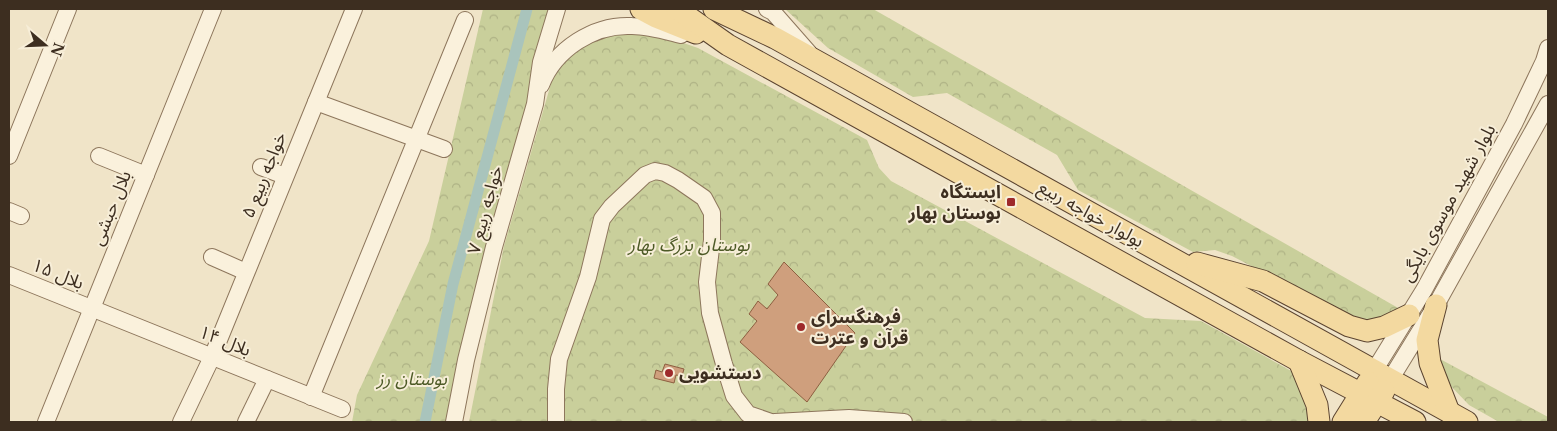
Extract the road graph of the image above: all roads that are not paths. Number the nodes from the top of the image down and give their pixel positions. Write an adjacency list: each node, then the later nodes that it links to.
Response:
1 (68, 9): 20 (street)
2 (213, 9): 23 (street, بلال حبشی)
3 (354, 9): 15 (street, خواجه ربیع ۵)
4 (557, 9): 16 (street, خواجه ربیع ۷)
5 (641, 9): 12 (main road)
6 (676, 9): 12 (main road, بولوار خواجه ربیع)
7 (714, 9): 11 (main road, بولوار خواجه ربیع)
8 (732, 9): 11 (main road)
9 (767, 9): 14 (street)
10 (464, 20): 18 (street)
11 (775, 38): 14 (main road, بولوار خواجه ربیع)
12 (728, 45): 16 (street); 33 (main road, بولوار خواجه ربیع)
13 (1548, 48): 31 (street, بلوار شهید موسوی بایگی)
14 (815, 61): 25 (main road, بولوار خواجه ربیع)
15 (316, 102): 18 (street); 24 (street, خواجه ربیع ۵)
16 (535, 104): 43 (street, خواجه ربیع ۷)
17 (1548, 104): 29 (street)
18 (415, 139): 19 (street); 36 (street)
19 (444, 149)
20 (9, 156)
21 (99, 156): 23 (street)
22 (261, 167): 24 (street)
23 (146, 175): 30 (street, بلال حبشی)
24 (285, 176): 27 (street, خواجه ربیع ۵)
25 (1165, 255): 31 (main road); 34 (main road, بولوار خواجه ربیع)
26 (212, 258): 27 (street)
27 (246, 272): 32 (street, خواجه ربیع ۵)
28 (9, 275): 30 (street, بلال ۱۵)
29 (1436, 305): 34 (street); 39 (main road)
30 (92, 309): 32 (street, بلال ۱۴); 40 (street, بلال حبشی)
31 (1409, 315): 34 (street, بلوار شهید موسوی بایگی)
32 (212, 357): 35 (street, بلال ۱۴); 41 (street, خواجه ربیع ۵)
33 (1299, 360): 37 (main road, بولوار خواجه ربیع); 48 (main road)
34 (1382, 376): 37 (main road); 39 (main road, بولوار خواجه ربیع)
35 (267, 379): 36 (street, بلال ۱۴); 42 (street)
36 (311, 397): 38 (street, بلال ۱۴)
37 (1369, 398): 49 (main road); 50 (main road); 51 (main road, بولوار خواجه ربیع)
38 (342, 409)
39 (1458, 417)
40 (46, 422)
41 (181, 422)
42 (246, 422)
43 (454, 422)
44 (556, 422): 45 (street)
45 (771, 422)
46 (775, 422): 47 (street)
47 (904, 422)
48 (1319, 422)
49 (1343, 422)
50 (1364, 422)
51 (1415, 422)

